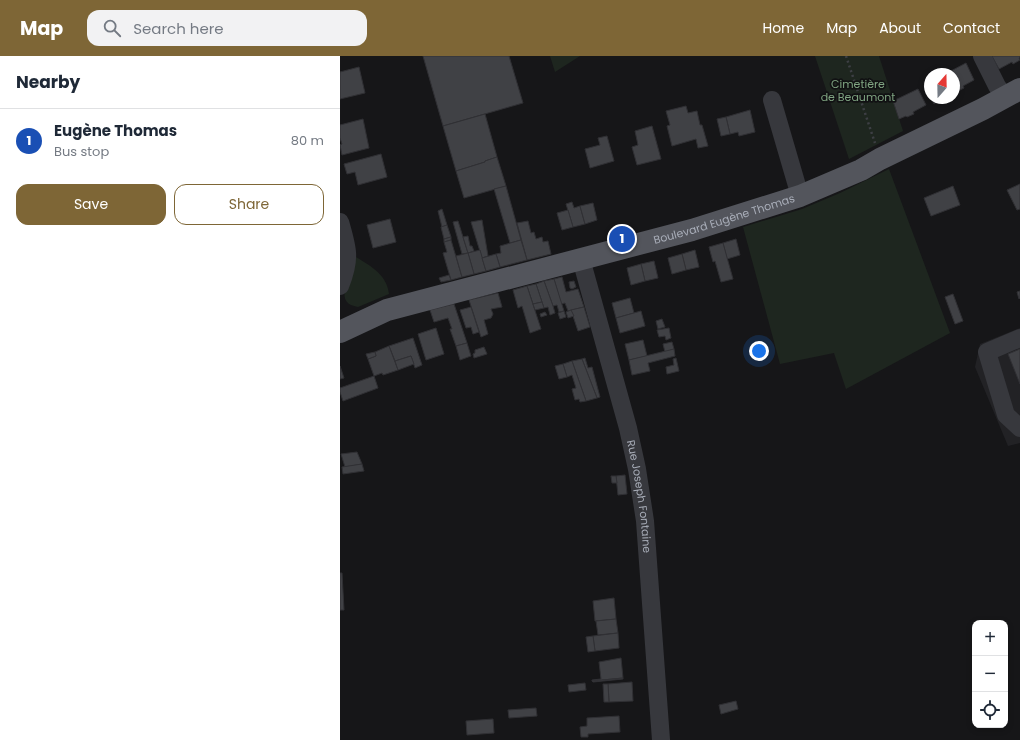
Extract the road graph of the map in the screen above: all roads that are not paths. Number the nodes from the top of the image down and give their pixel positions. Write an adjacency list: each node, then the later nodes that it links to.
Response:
1 (982, 56): 2 (street)
2 (1012, 93): 4 (main road, Boulevard Eugène Thomas)
3 (772, 100): 4 (street)
4 (800, 196): 6 (main road, Boulevard Eugène Thomas)
5 (340, 222): 7 (street)
6 (581, 259): 8 (main road, Boulevard Eugène Thomas); 11 (street, Rue Joseph Fontaine)
7 (340, 286)
8 (342, 324)
9 (1020, 338): 10 (street)
10 (1020, 428)
11 (661, 740)

